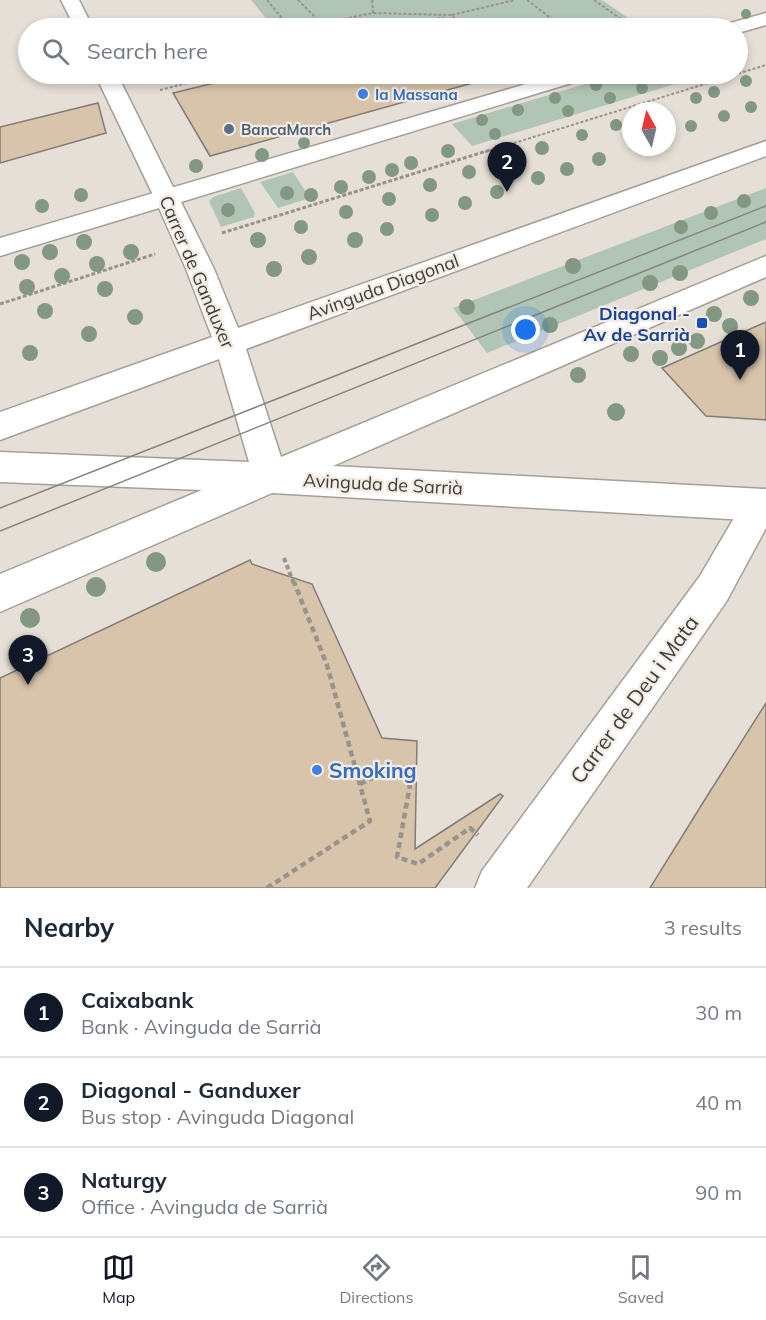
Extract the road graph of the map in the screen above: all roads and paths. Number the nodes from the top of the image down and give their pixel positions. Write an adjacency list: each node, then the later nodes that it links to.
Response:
1 (70, 0): 10 (main road)
2 (267, 0): 11 (path)
3 (298, 0): 12 (path)
4 (372, 0): 8 (path)
5 (515, 0): 9 (path)
6 (527, 0): 16 (path)
7 (594, 0): 17 (path)
8 (373, 13): 9 (path); 13 (path)
9 (451, 15): 14 (path); 15 (path)
10 (79, 18)
11 (282, 18)
12 (317, 18)
13 (348, 18)
14 (439, 18)
15 (454, 18)
16 (551, 18)
17 (620, 18)
18 (766, 19): 19 (main road)
19 (748, 24)
20 (766, 66): 21 (path)
21 (748, 72)
22 (111, 84): 28 (main road, Carrer de Ganduxer)
23 (183, 84): 26 (path)
24 (547, 84): 28 (main road)
25 (707, 84): 29 (path)
26 (160, 90)
27 (766, 148): 34 (main road, Avinguda Diagonal)
28 (166, 197): 30 (main road); 34 (main road, Carrer de Ganduxer)
29 (224, 232)
30 (0, 247)
31 (154, 254): 33 (path)
32 (766, 266): 37 (main road)
33 (0, 304)
34 (229, 343): 35 (main road, Avinguda Diagonal); 37 (main road, Carrer de Ganduxer)
35 (0, 426)
36 (0, 467): 37 (main road, Avinguda de Sarrià)
37 (270, 478): 38 (main road, Avinguda de Sarrià); 40 (main road)
38 (763, 505): 44 (main road, Carrer de Deu i Mata)
39 (284, 558): 41 (path)
40 (0, 594)
41 (360, 784): 42 (path); 43 (path)
42 (483, 839)
43 (267, 888)
44 (499, 888)

